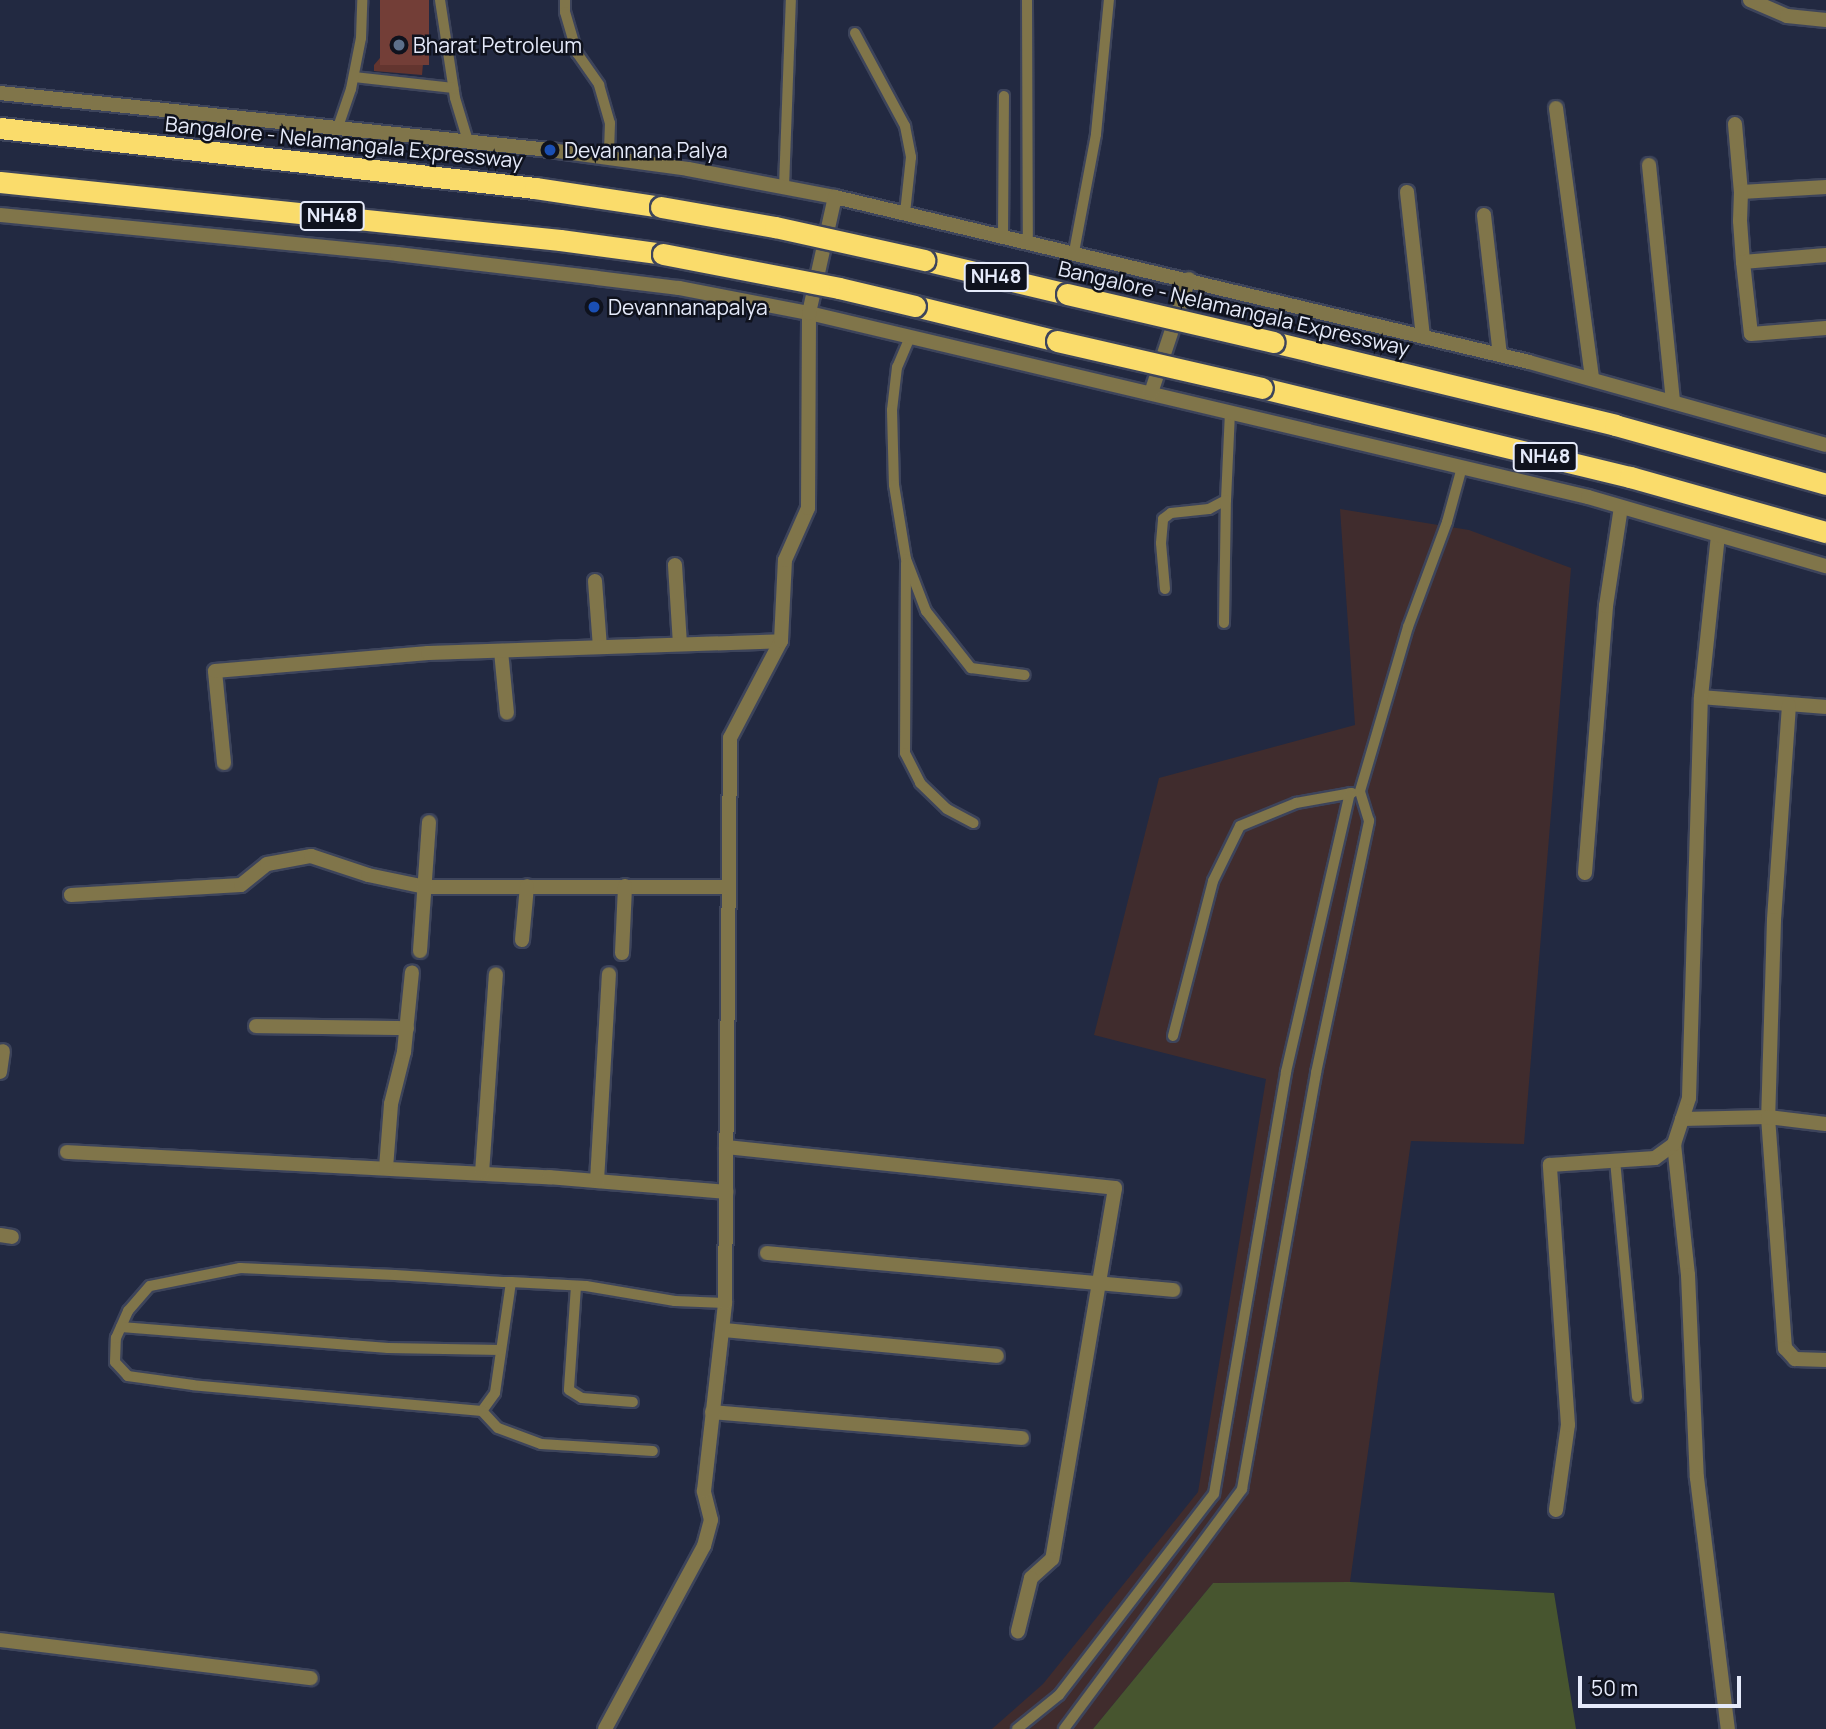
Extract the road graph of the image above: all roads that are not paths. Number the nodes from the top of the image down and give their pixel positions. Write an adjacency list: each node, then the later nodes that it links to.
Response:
1 (362, 0): 10 (lane)
2 (440, 0): 11 (lane)
3 (565, 0): 19 (lane)
4 (791, 0): 22 (lane)
5 (1027, 0): 31 (lane)
6 (1109, 0): 32 (lane)
7 (1750, 0): 8 (street)
8 (1826, 20)
9 (855, 33): 27 (lane)
10 (354, 77): 11 (lane); 16 (lane)
11 (453, 88): 18 (lane)
12 (0, 93): 16 (street)
13 (1004, 96): 30 (lane)
14 (1556, 108): 41 (street)
15 (1735, 124): 25 (street)
16 (338, 127): 18 (street)
17 (0, 128): 47 (highway, Bangalore - Nelamangala Expressway / NH48, bridge)
18 (468, 141): 19 (street)
19 (609, 159): 22 (street)
20 (1649, 165): 43 (street)
21 (0, 182): 50 (highway, NH48, bridge)
22 (784, 187): 26 (street)
23 (1826, 187): 25 (street)
24 (1407, 192): 38 (street)
25 (1741, 192): 34 (street)
26 (835, 197): 27 (street); 36 (street)
27 (905, 213): 30 (street)
28 (0, 215): 36 (street)
29 (1484, 215): 40 (street)
30 (1003, 236): 31 (street)
31 (1028, 242): 32 (street)
32 (1074, 252): 35 (street)
33 (1826, 255): 34 (street)
34 (1743, 262): 37 (street)
35 (1189, 279): 38 (street); 42 (street)
36 (809, 313): 39 (street); 58 (street)
37 (1826, 328)
38 (1423, 336): 40 (street)
39 (910, 337): 42 (street); 52 (lane)
40 (1500, 355): 41 (street)
41 (1592, 379): 43 (street)
42 (1151, 393): 44 (street)
43 (1673, 402): 45 (street)
44 (1230, 412): 46 (street); 48 (lane)
45 (1826, 445)
46 (1462, 467): 49 (street); 68 (lane)
47 (1826, 484)
48 (1226, 500): 56 (lane); 57 (lane)
49 (1621, 507): 51 (street); 71 (street)
50 (1826, 532)
51 (1718, 535): 54 (street); 63 (street)
52 (906, 559): 62 (lane); 70 (lane)
53 (675, 565): 59 (street)
54 (1826, 566)
55 (595, 581): 60 (street)
56 (1165, 589)
57 (1224, 623)
58 (781, 641): 59 (street); 75 (street)
59 (680, 644): 60 (street)
60 (600, 647): 61 (street)
61 (501, 651): 66 (street); 67 (street)
62 (1025, 675)
63 (1701, 697): 64 (street); 89 (street)
64 (1789, 705): 65 (street); 88 (street)
65 (1826, 707)
66 (507, 713)
67 (224, 763)
68 (1355, 792): 85 (lane); 121 (lane); 122 (lane)
69 (429, 822): 74 (street)
70 (973, 823)
71 (1585, 873)
72 (527, 886): 73 (street); 74 (street); 77 (street)
73 (625, 886): 75 (street); 79 (street)
74 (425, 887): 76 (street); 78 (street)
75 (729, 887): 92 (street)
76 (71, 895)
77 (522, 940)
78 (420, 951)
79 (622, 953)
80 (412, 972): 84 (street)
81 (496, 974): 96 (street)
82 (610, 974): 97 (street)
83 (256, 1026): 84 (street)
84 (407, 1028): 95 (street)
85 (1173, 1036)
86 (3, 1051): 87 (street)
87 (0, 1072)
88 (1768, 1117): 89 (street); 90 (street); 109 (street)
89 (1682, 1119): 91 (street)
90 (1826, 1124)
91 (1674, 1144): 94 (street); 123 (street)
92 (726, 1147): 98 (street); 101 (street)
93 (67, 1152): 95 (street)
94 (1615, 1160): 110 (lane); 116 (street)
95 (386, 1168): 96 (street)
96 (482, 1173): 97 (street)
97 (597, 1181): 98 (street)
98 (726, 1192): 104 (street)
99 (767, 1252): 101 (street)
100 (511, 1282): 102 (lane); 105 (lane); 107 (lane)
101 (1098, 1282): 103 (street); 117 (street)
102 (576, 1286): 104 (lane); 111 (lane)
103 (1173, 1290)
104 (725, 1303): 106 (street)
105 (121, 1327): 107 (lane); 112 (lane)
106 (723, 1330): 108 (street); 113 (street)
107 (501, 1350): 112 (lane)
108 (997, 1356)
109 (1826, 1360)
110 (1637, 1397)
111 (633, 1402)
112 (482, 1411): 115 (lane)
113 (712, 1412): 114 (street); 120 (street)
114 (1022, 1438)
115 (653, 1451)
116 (1556, 1510)
117 (1018, 1631)
118 (0, 1640): 119 (street)
119 (311, 1678)
120 (605, 1729)
121 (1017, 1729)
122 (1064, 1729)
123 (1728, 1729)

